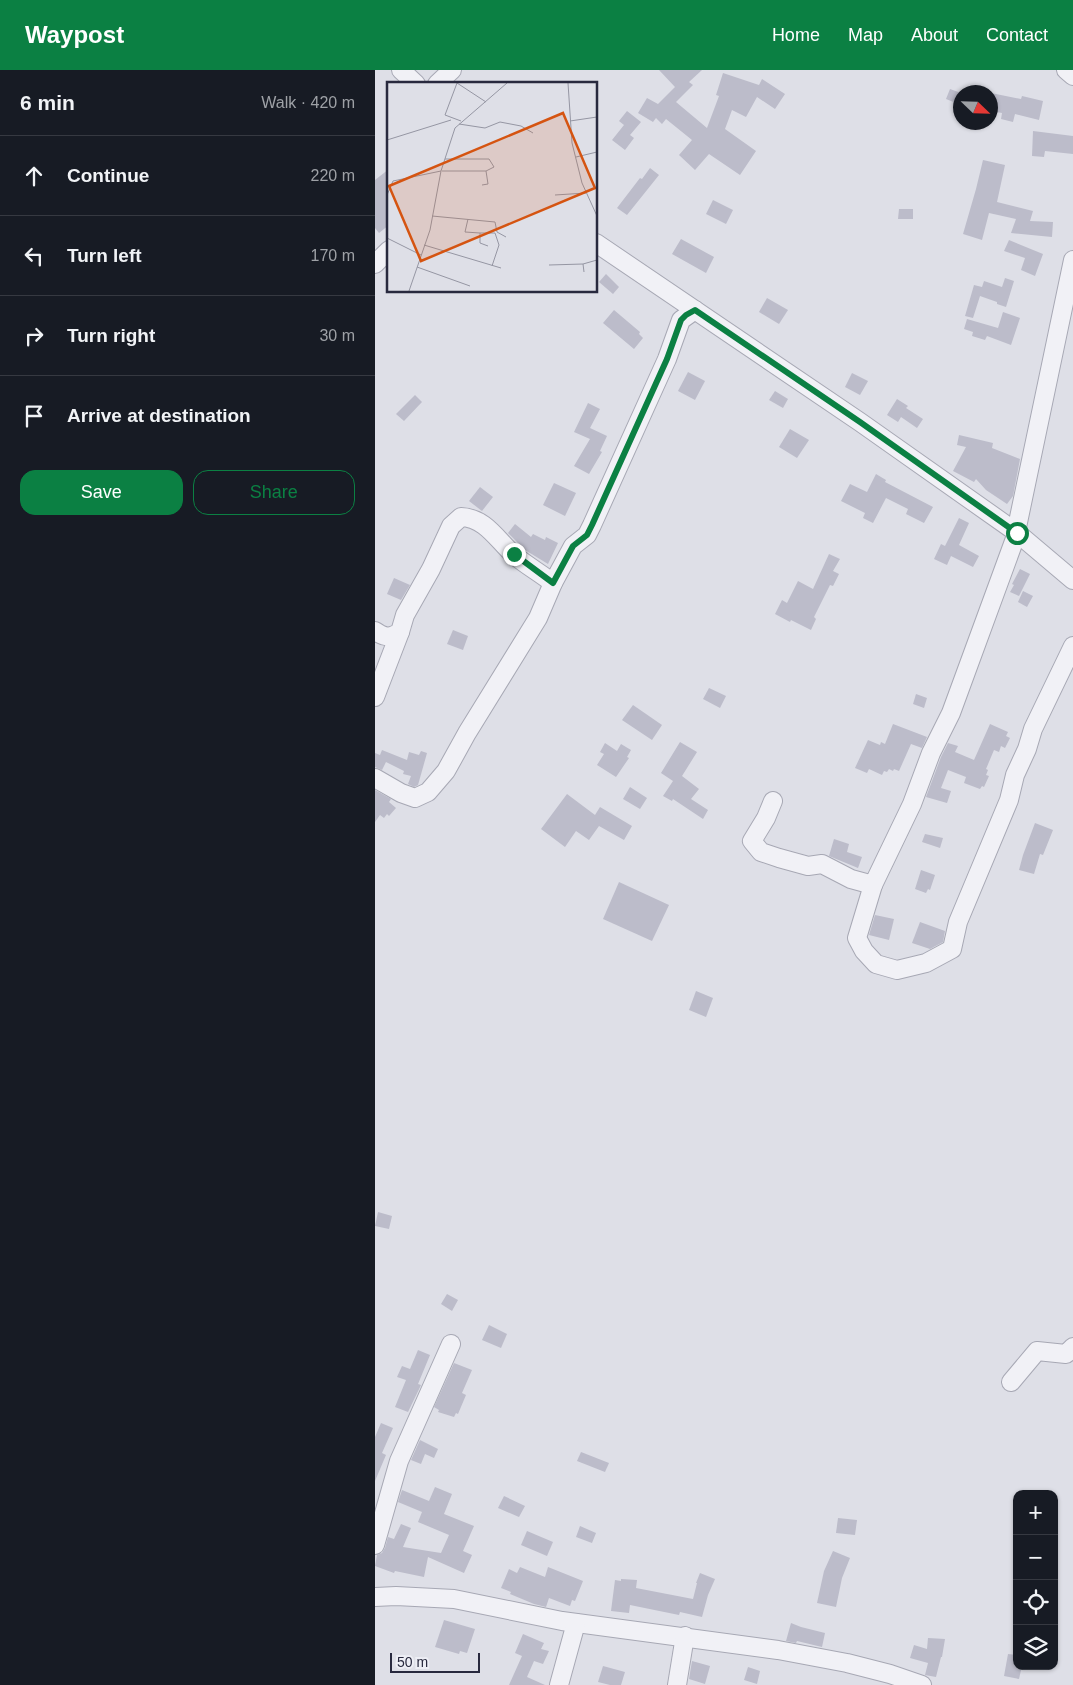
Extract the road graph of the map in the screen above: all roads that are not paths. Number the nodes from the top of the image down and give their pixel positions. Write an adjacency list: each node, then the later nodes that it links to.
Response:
1 (401, 70): 5 (street)
2 (452, 70): 6 (street)
3 (1066, 70): 4 (street)
4 (1073, 76)
5 (414, 82)
6 (439, 82)
7 (597, 244): 11 (street)
8 (387, 252): 10 (street)
9 (1073, 260): 12 (street)
10 (375, 264)
11 (695, 310): 12 (street); 14 (street)
12 (1016, 533): 13 (street); 21 (street)
13 (1073, 580)
14 (553, 583): 16 (street); 19 (street)
15 (375, 631): 16 (street)
16 (400, 632): 18 (street)
17 (1073, 646): 21 (street)
18 (375, 697)
19 (375, 778)
20 (773, 801): 21 (street)
21 (873, 885)
22 (451, 1344): 25 (street)
23 (1073, 1347): 24 (street)
24 (1011, 1382)
25 (375, 1545)
26 (375, 1597): 27 (street)
27 (577, 1623): 28 (street); 29 (street)
28 (685, 1636): 30 (street); 31 (street)
29 (559, 1685)
30 (677, 1685)
31 (922, 1685)

